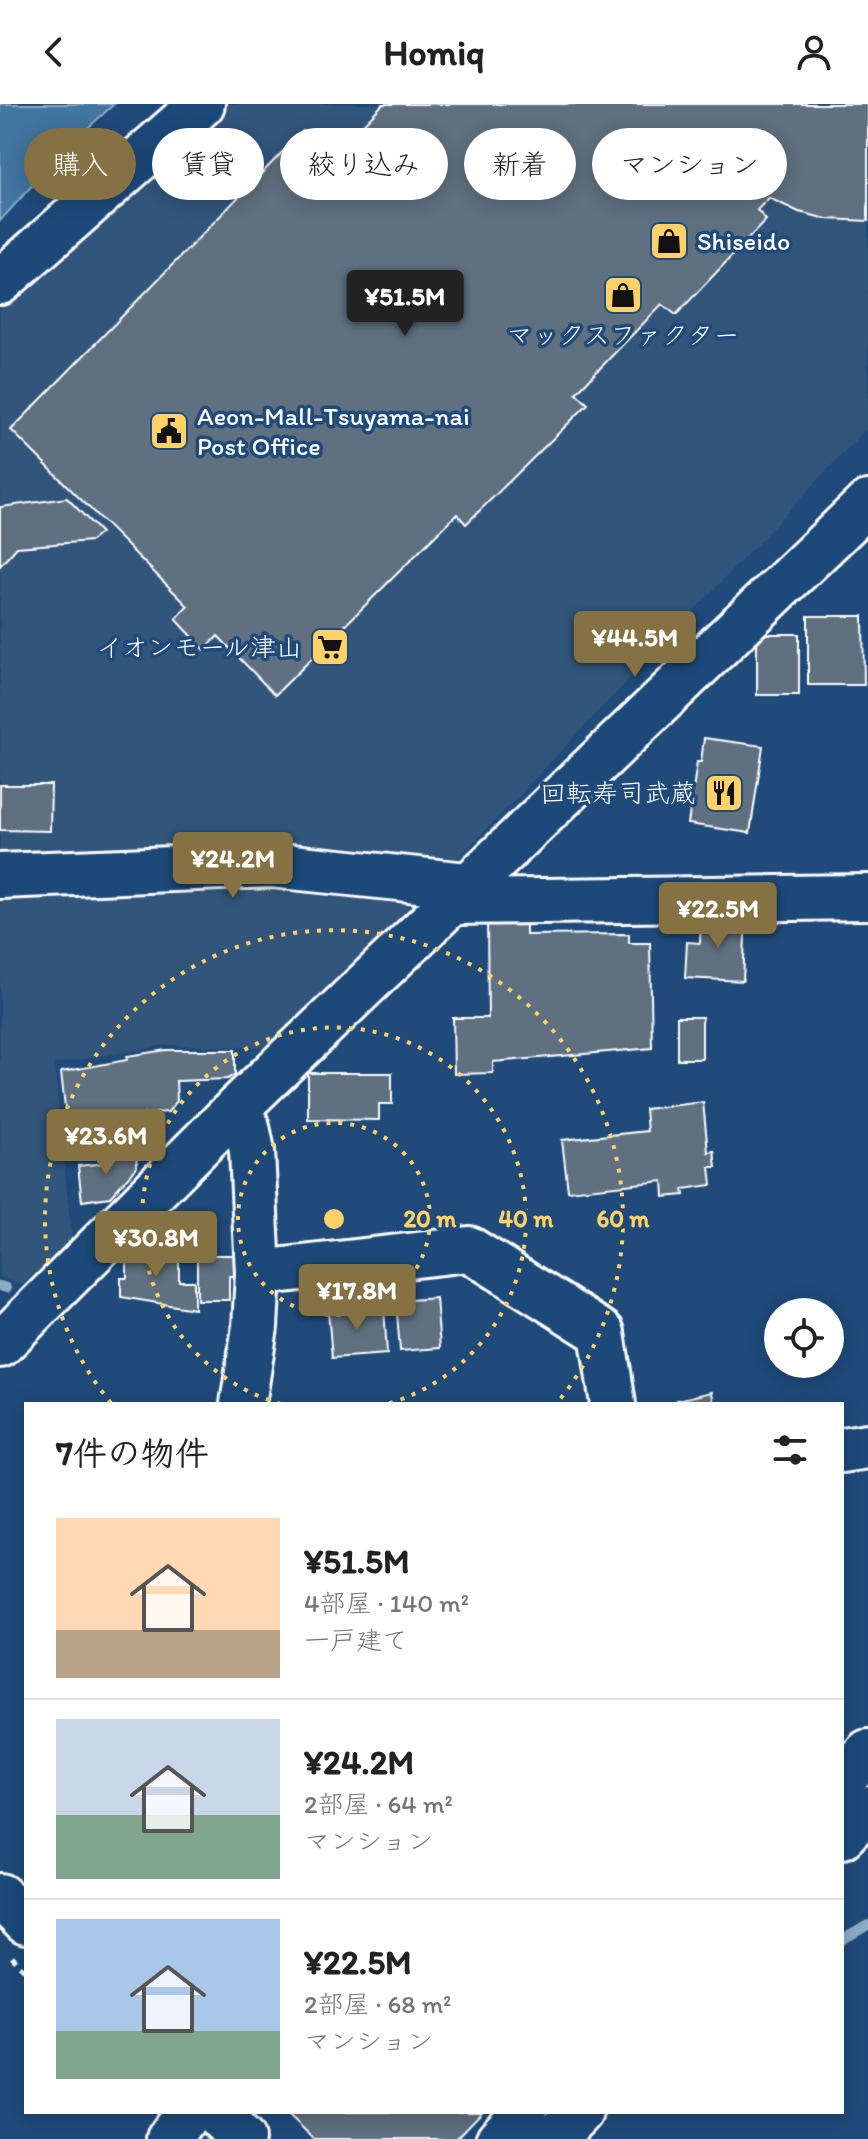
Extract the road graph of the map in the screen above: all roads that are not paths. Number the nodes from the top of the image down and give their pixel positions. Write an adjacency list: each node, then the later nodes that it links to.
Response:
1 (202, 104): 2 (main road)
2 (0, 282)
3 (868, 503): 5 (main road)
4 (0, 876): 5 (main road)
5 (458, 893): 6 (main road); 7 (main road)
6 (868, 897)
7 (237, 1108): 8 (main road); 9 (main road)
8 (258, 1273): 10 (main road); 11 (main road)
9 (0, 1345)
10 (243, 1402)
11 (613, 1402)
12 (868, 1446): 13 (main road)
13 (844, 1450)
14 (868, 1752): 15 (main road)
15 (844, 1778)
16 (868, 1809): 17 (main road)
17 (844, 1834)
18 (0, 1896): 19 (main road)
19 (24, 1920)
20 (187, 2114): 24 (main road)
21 (217, 2114): 25 (main road)
22 (523, 2114): 26 (main road)
23 (578, 2114): 27 (main road)
24 (169, 2139)
25 (242, 2139)
26 (499, 2139)
27 (554, 2139)

